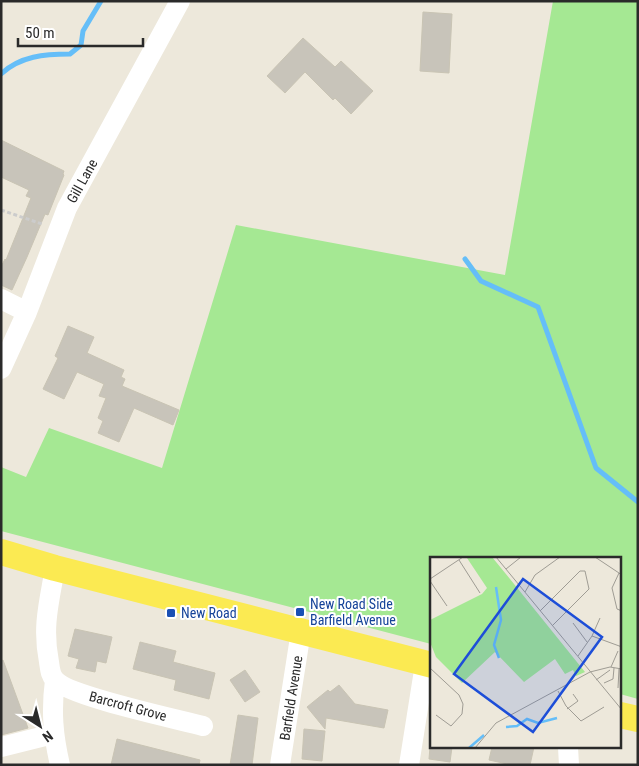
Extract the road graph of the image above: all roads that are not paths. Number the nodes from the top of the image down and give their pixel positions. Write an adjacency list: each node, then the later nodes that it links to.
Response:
1 (180, 1): 3 (street, Gill Lane)
2 (1, 299): 3 (street)
3 (27, 312): 4 (street, Gill Lane)
4 (1, 369)
5 (1, 552): 6 (main road)
6 (54, 568): 7 (main road); 9 (street)
7 (301, 631): 8 (main road); 17 (street, Barfield Avenue)
8 (428, 665): 18 (street)
9 (55, 680): 12 (street, Barcroft Grove); 13 (street)
10 (622, 715): 11 (main road)
11 (638, 719)
12 (203, 726)
13 (53, 734): 14 (street); 16 (street)
14 (1, 747)
15 (568, 748): 19 (street)
16 (60, 765)
17 (280, 765)
18 (409, 765)
19 (569, 765)

